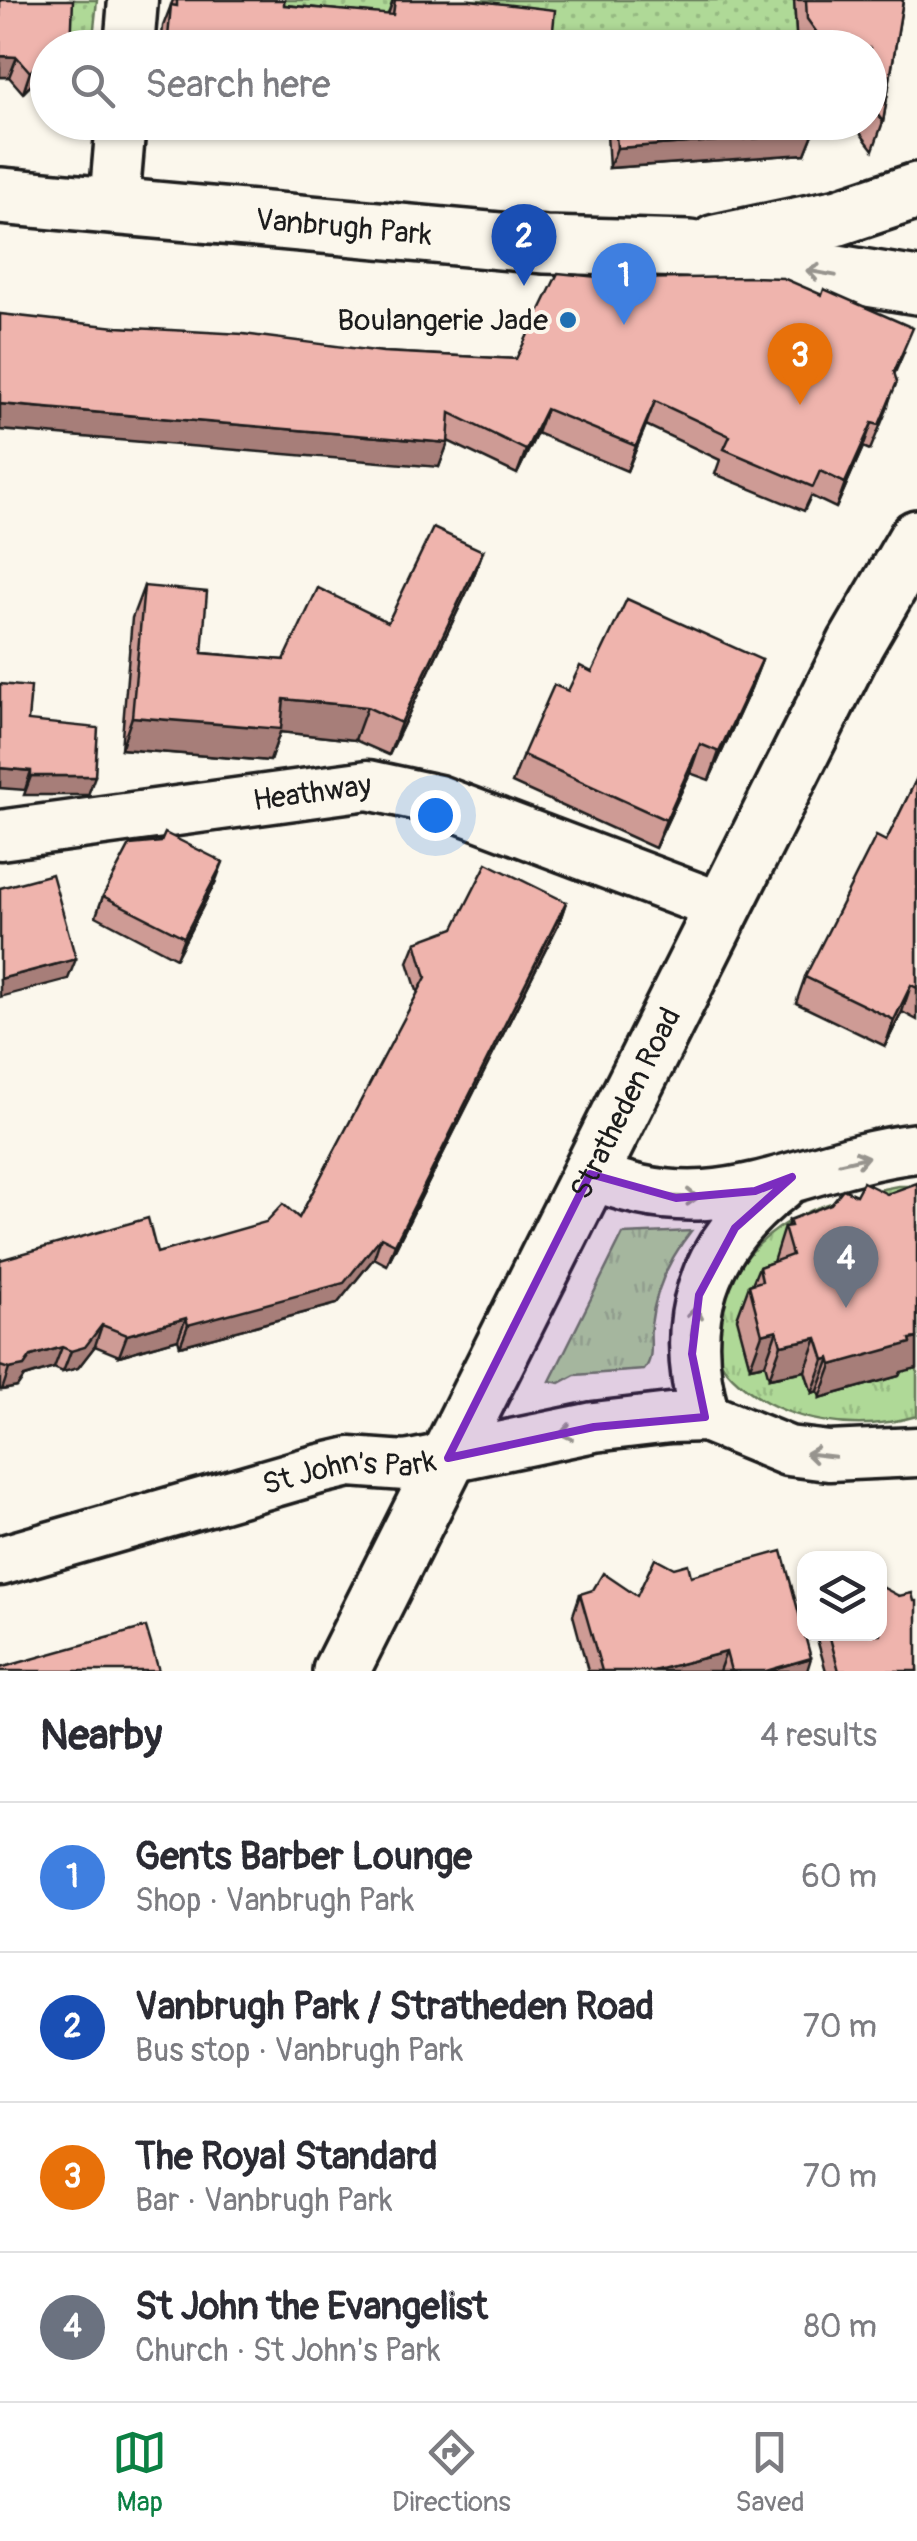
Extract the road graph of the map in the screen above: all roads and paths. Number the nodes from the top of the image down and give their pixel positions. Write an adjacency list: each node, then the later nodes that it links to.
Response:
1 (133, 0): 2 (street)
2 (130, 30)
3 (119, 140): 6 (street)
4 (917, 190): 7 (main road, Vanbrugh Park)
5 (0, 196): 6 (main road, Vanbrugh Park)
6 (114, 204): 7 (main road, Vanbrugh Park)
7 (689, 249): 8 (main road, Vanbrugh Park, one-way to 7)
8 (917, 286)
9 (917, 538): 11 (main road, Stratheden Road)
10 (0, 834): 11 (street, Heathway)
11 (724, 908): 13 (main road, Stratheden Road)
12 (917, 1148): 14 (street, one-way to 12)
13 (590, 1174): 14 (street, one-way to 14); 17 (main road, Stratheden Road)
14 (792, 1177): 15 (street, one-way to 14)
15 (705, 1417): 16 (street, St John's Park, one-way to 15); 17 (street, St John's Park, one-way to 17)
16 (917, 1452)
17 (448, 1458): 18 (street, St John's Park); 19 (main road, Stratheden Road)
18 (0, 1562)
19 (342, 1671)

